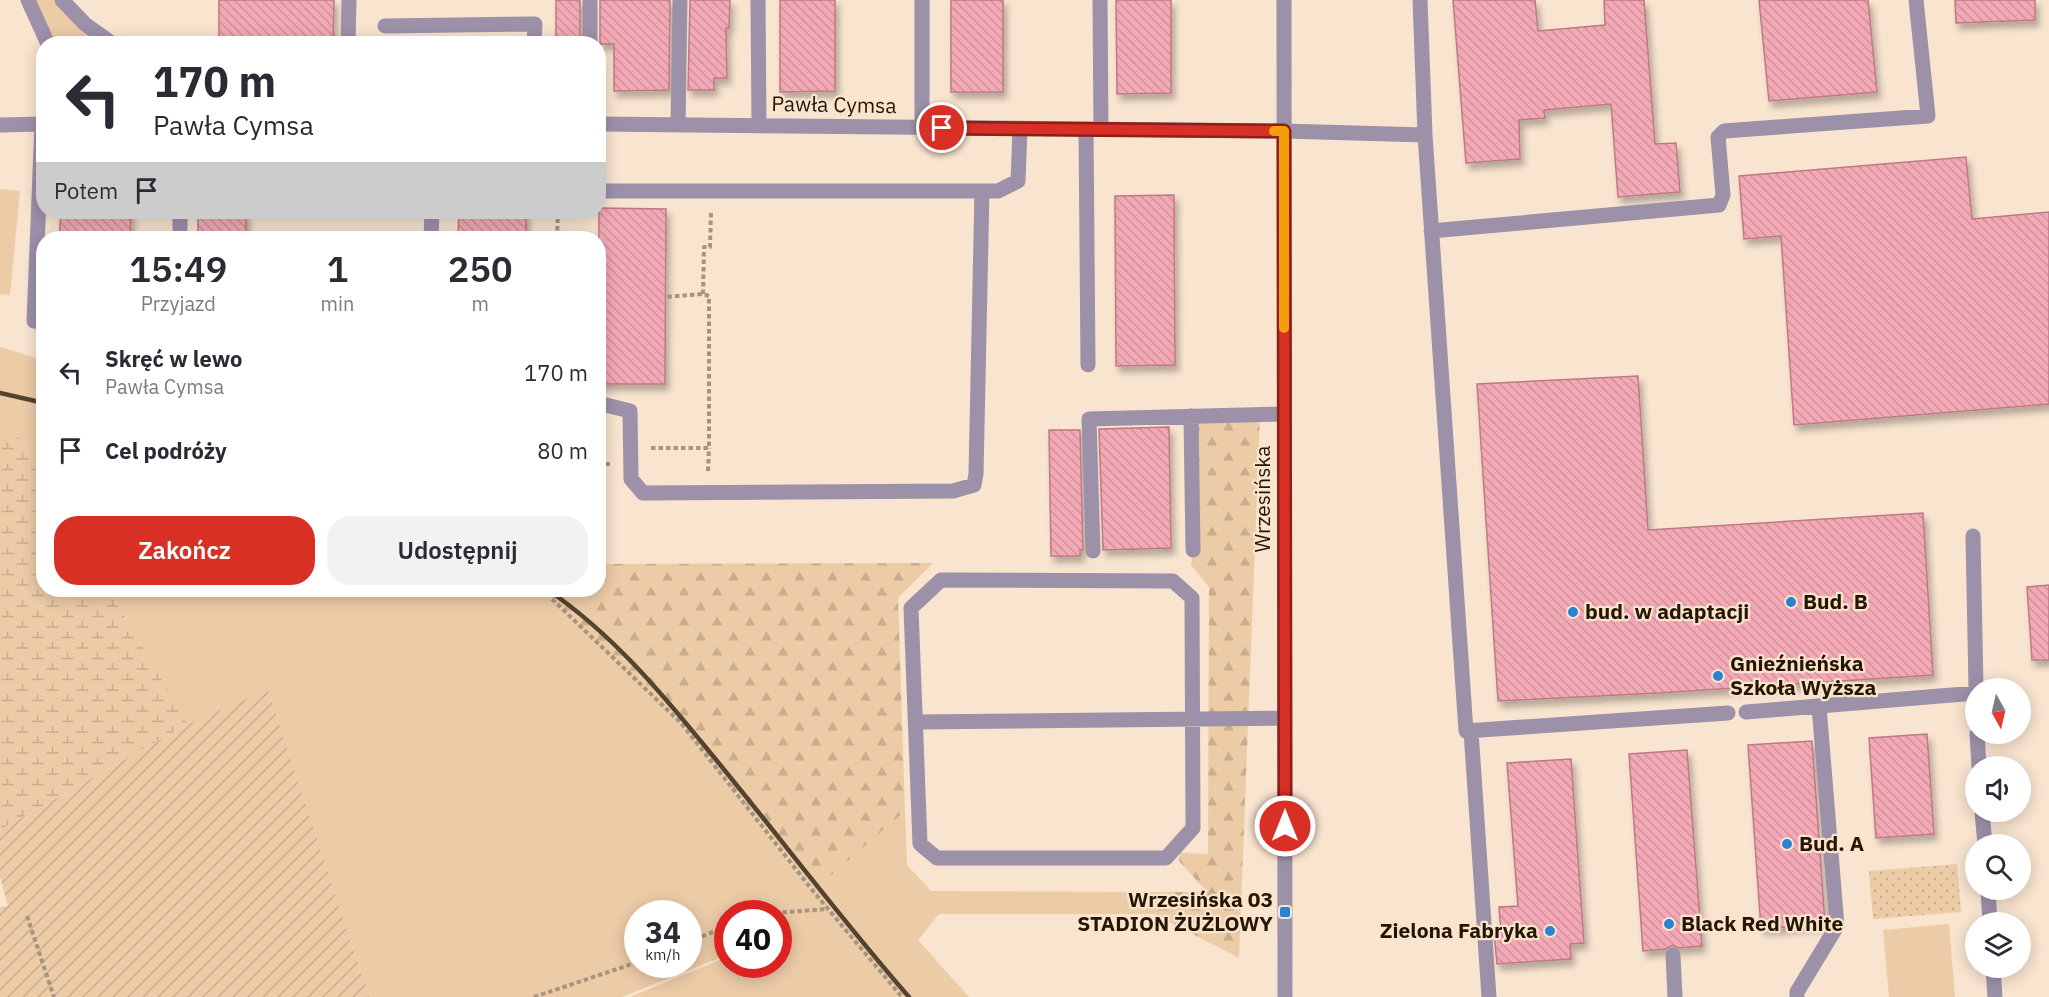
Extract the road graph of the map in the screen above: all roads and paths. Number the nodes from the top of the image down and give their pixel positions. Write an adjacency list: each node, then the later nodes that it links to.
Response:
1 (28, 0): 13 (street)
2 (62, 0): 14 (street)
3 (349, 0): 15 (street)
4 (590, 0): 17 (street)
5 (680, 0): 21 (street)
6 (758, 0): 22 (street)
7 (922, 0): 23 (street)
8 (1100, 0): 25 (street)
9 (1284, 0): 26 (street, Wrzesińska)
10 (1420, 0): 27 (street)
11 (1916, 0): 30 (street)
12 (385, 26): 16 (street)
13 (44, 36)
14 (102, 36)
15 (348, 36)
16 (534, 36)
17 (590, 36)
18 (36, 124): 20 (street)
19 (606, 124): 21 (street, Pawła Cymsa)
20 (0, 125)
21 (678, 125): 22 (street, Pawła Cymsa)
22 (759, 126): 23 (street, Pawła Cymsa)
23 (922, 127): 24 (street, Pawła Cymsa)
24 (1020, 129): 25 (street, Pawła Cymsa); 29 (street)
25 (1094, 129): 26 (street, Pawła Cymsa); 36 (street)
26 (1284, 131): 27 (street, Pawła Cymsa); 38 (street, Wrzesińska)
27 (1425, 135): 30 (street)
28 (606, 191): 29 (street)
29 (982, 191): 37 (street)
30 (1431, 231): 55 (street)
31 (704, 258): 33 (path)
32 (36, 277): 35 (street)
33 (703, 294): 34 (path); 41 (path)
34 (665, 297)
35 (36, 321)
36 (1088, 365)
37 (606, 405)
38 (1284, 414): 39 (street); 52 (street, Wrzesińska)
39 (1191, 417): 44 (street); 45 (street)
40 (644, 448): 41 (path)
41 (708, 448): 42 (path)
42 (708, 475)
43 (1973, 536): 47 (street)
44 (1192, 550)
45 (1093, 551)
46 (552, 599): 56 (path)
47 (1976, 678)
48 (1965, 694): 49 (street)
49 (1819, 707): 50 (street); 68 (street)
50 (1746, 712)
51 (1728, 713): 55 (street)
52 (1284, 718): 53 (street); 65 (street, Wrzesińska)
53 (1191, 719): 54 (street); 54 (street); 54 (street)
54 (916, 722)
55 (1472, 731): 66 (street)
56 (829, 909): 57 (path); 64 (path)
57 (792, 912)
58 (27, 916): 62 (path)
59 (1673, 955): 67 (street)
60 (624, 967): 63 (path)
61 (1994, 978): 69 (street)
62 (54, 997)
63 (534, 997)
64 (902, 997)
65 (1285, 997)
66 (1489, 997)
67 (1675, 997)
68 (1797, 997)
69 (1995, 997)

